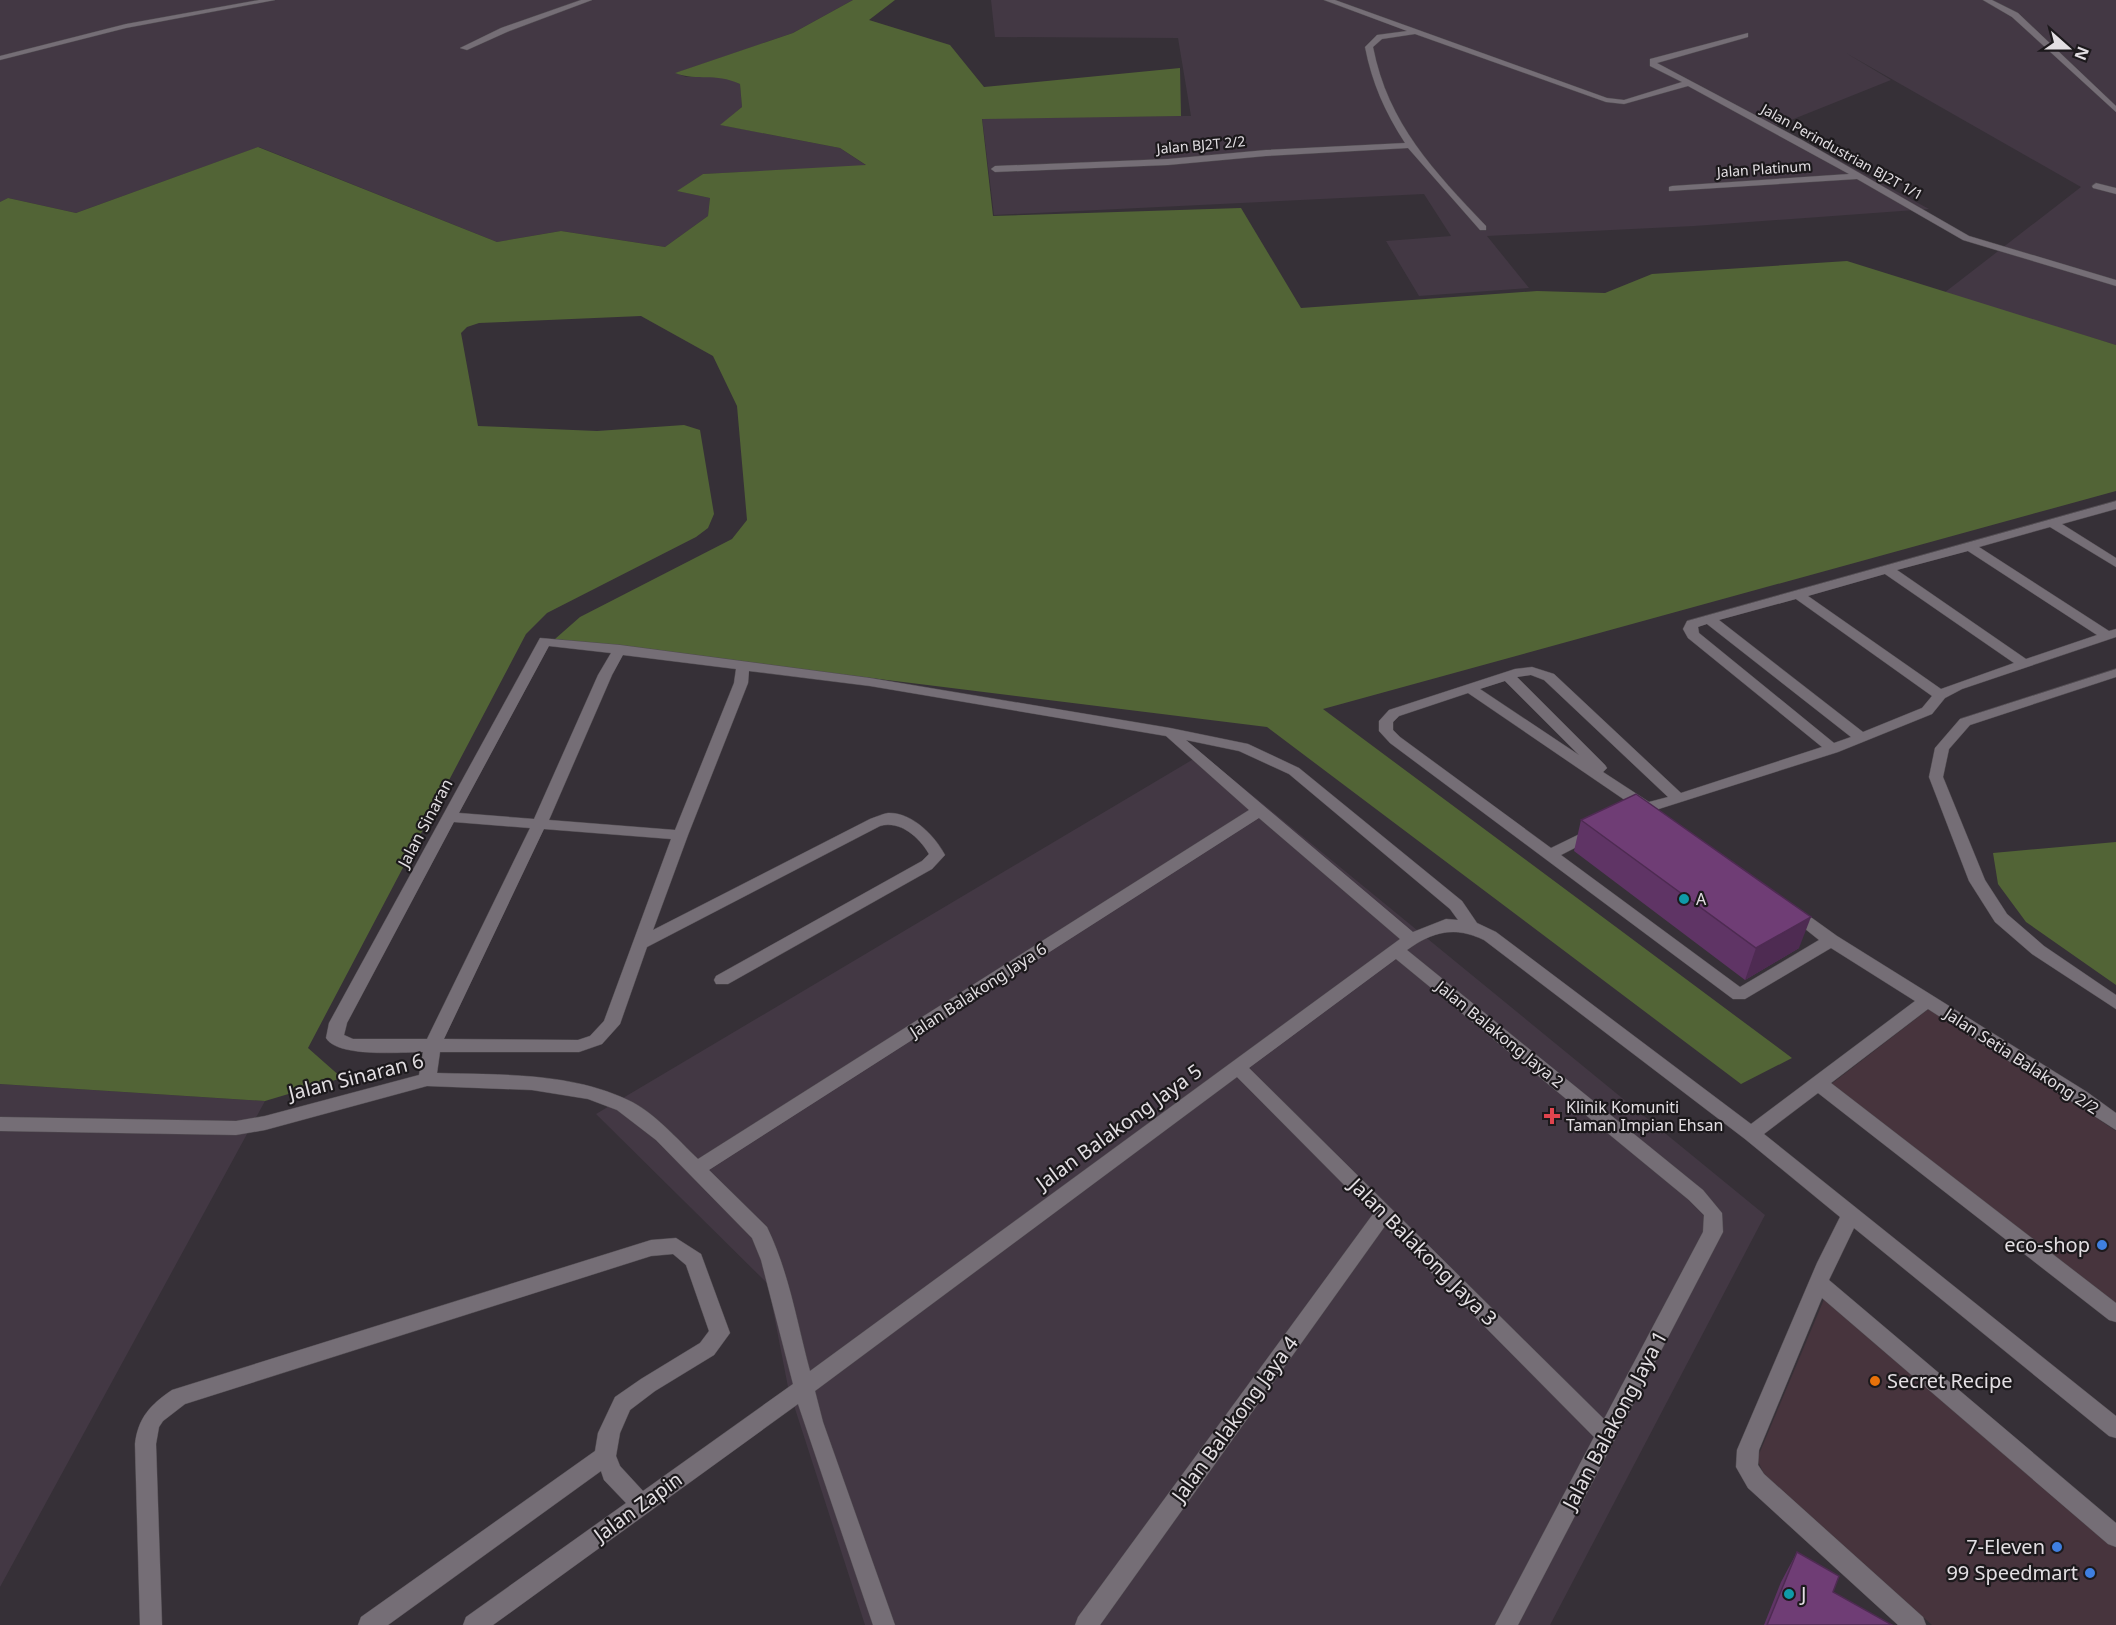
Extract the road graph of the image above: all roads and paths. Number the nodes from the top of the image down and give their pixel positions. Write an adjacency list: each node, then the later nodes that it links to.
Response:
1 (271, 0): 8 (street)
2 (588, 0): 7 (street)
3 (1328, 0): 5 (street)
4 (1987, 0): 10 (street)
5 (1416, 32): 9 (street); 11 (street)
6 (1745, 35): 9 (street, Jalan Perindustrian BJ2T 1/1)
7 (464, 48)
8 (0, 58)
9 (1688, 83): 13 (street, Jalan Perindustrian BJ2T 1/1)
10 (2116, 110)
11 (1410, 145): 12 (street, Jalan BJ2T 2/2); 17 (street)
12 (994, 169)
13 (1859, 176): 15 (street, Jalan Platinum); 18 (street, Jalan Perindustrian BJ2T 1/1)
14 (2096, 186): 16 (street)
15 (1672, 189)
16 (2116, 191)
17 (1483, 228)
18 (2116, 283)
19 (2116, 505): 20 (street)
20 (2052, 523): 21 (street); 22 (street)
21 (1969, 546): 23 (street); 26 (street)
22 (2116, 564)
23 (1888, 570): 24 (street); 28 (street)
24 (1797, 594): 25 (street); 33 (street)
25 (1709, 620): 35 (street); 36 (street)
26 (2112, 634): 28 (street)
27 (620, 649): 29 (street); 41 (street, Jalan Sinaran); 43 (street)
28 (2023, 663): 33 (street)
29 (743, 666): 34 (street); 44 (street)
30 (2116, 673): 53 (street)
31 (1506, 675): 32 (street); 37 (street); 38 (street)
32 (1469, 688): 37 (street); 45 (street)
33 (1940, 695): 35 (street)
34 (1170, 732): 40 (street, Jalan Balakong Jaya 2); 47 (street)
35 (1861, 738): 36 (street)
36 (1833, 749): 38 (street)
37 (1626, 794): 39 (street)
38 (1677, 797): 39 (street)
39 (1645, 807): 42 (street); 45 (street)
40 (1259, 810): 50 (street, Jalan Balakong Jaya 2); 61 (street, Jalan Balakong Jaya 6)
41 (449, 817): 43 (street); 54 (street, Jalan Sinaran)
42 (1664, 820)
43 (539, 825): 44 (street); 54 (street)
44 (680, 835): 49 (street)
45 (1549, 855): 48 (street)
46 (1775, 900): 48 (street, Jalan Setia Balakong 2/2)
47 (1471, 927): 50 (street, Jalan Balakong Jaya 5); 60 (street)
48 (1831, 940): 52 (street, Jalan Setia Balakong 2/2)
49 (642, 943): 51 (street); 54 (street)
50 (1404, 944): 55 (street, Jalan Balakong Jaya 5); 62 (street, Jalan Balakong Jaya 2)
51 (723, 980)
52 (1928, 1000): 57 (street); 58 (street, Jalan Setia Balakong 2/2)
53 (2116, 1003)
54 (433, 1045): 56 (street)
55 (1238, 1067): 63 (street, Jalan Balakong Jaya 3); 67 (street, Jalan Balakong Jaya 5)
56 (427, 1079): 59 (street, Jalan Sinaran 6); 61 (street, Jalan Sinaran 6)
57 (1818, 1083): 60 (street); 66 (street)
58 (2116, 1123)
59 (0, 1124)
60 (1751, 1134): 64 (street)
61 (697, 1169): 67 (street, Jalan Sinaran 6)
62 (1713, 1212): 69 (street, Jalan Balakong Jaya 1)
63 (1384, 1213): 69 (street, Jalan Balakong Jaya 3); 77 (street, Jalan Balakong Jaya 4)
64 (1850, 1216): 65 (street); 68 (street)
65 (1820, 1284): 72 (street); 79 (street)
66 (2116, 1314)
67 (803, 1388): 71 (street, Jalan Zapin); 76 (street, Jalan Sinaran 6)
68 (2116, 1429)
69 (1607, 1437): 78 (street, Jalan Balakong Jaya 1)
70 (605, 1456): 71 (street); 73 (street); 74 (street)
71 (641, 1504): 75 (street, Jalan Zapin)
72 (2116, 1537)
73 (151, 1625)
74 (369, 1625)
75 (474, 1625)
76 (884, 1625)
77 (1086, 1625)
78 (1506, 1625)
79 (1915, 1625)

